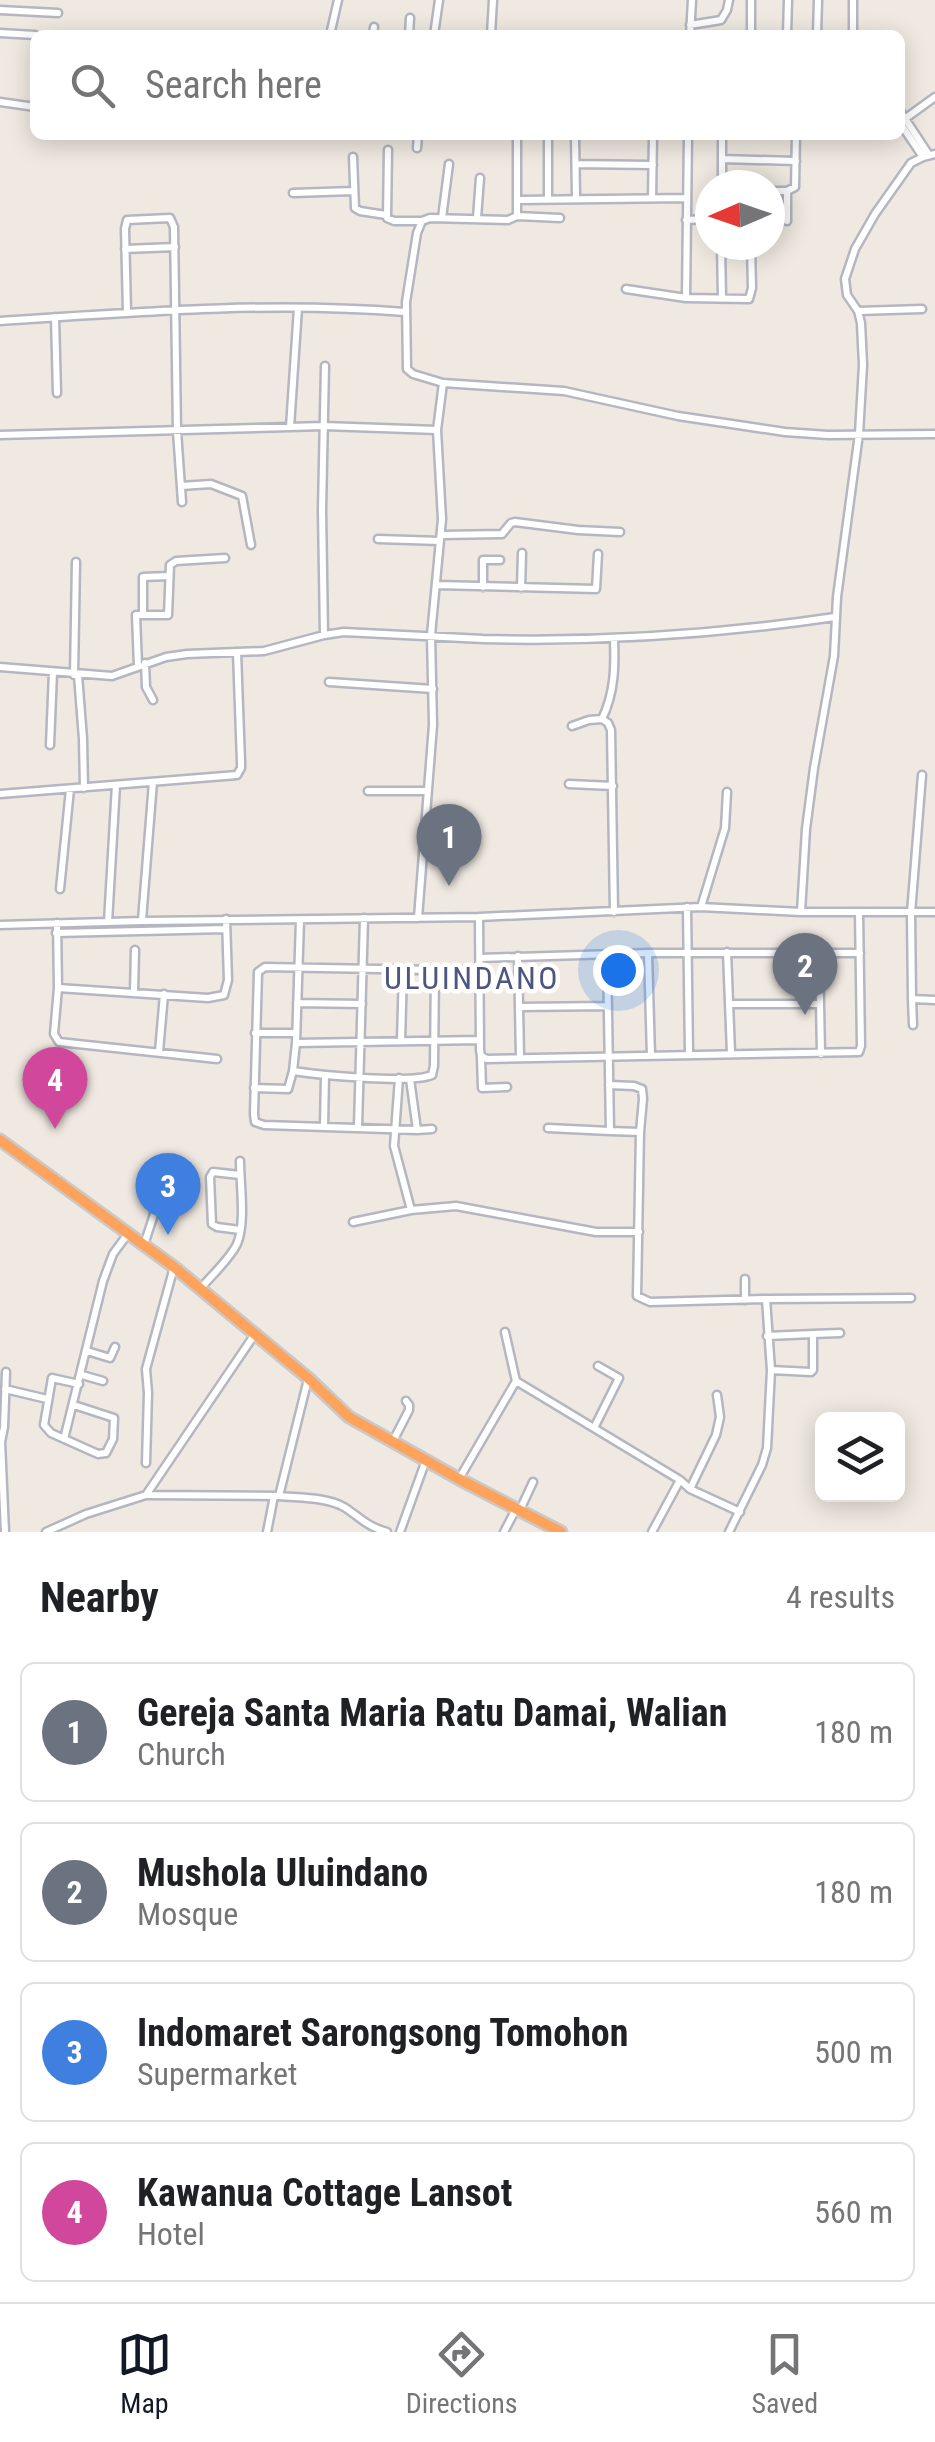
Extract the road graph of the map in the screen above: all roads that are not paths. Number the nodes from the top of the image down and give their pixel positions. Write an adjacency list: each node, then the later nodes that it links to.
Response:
1 (338, 0): 14 (street)
2 (439, 0): 16 (street)
3 (493, 0): 17 (street)
4 (692, 0): 13 (street)
5 (729, 0): 13 (street)
6 (751, 0): 19 (street)
7 (788, 0): 20 (street)
8 (818, 0): 21 (street)
9 (853, 0): 22 (street)
10 (0, 10): 11 (street)
11 (58, 13)
12 (410, 18): 15 (street)
13 (690, 24): 18 (street)
14 (331, 30)
15 (409, 30)
16 (435, 30)
17 (491, 30)
18 (690, 30)
19 (751, 30)
20 (787, 30)
21 (818, 30)
22 (854, 30)
23 (0, 33): 24 (street)
24 (30, 36)
25 (935, 98): 28 (street)
26 (0, 102): 27 (street)
27 (30, 106)
28 (905, 115)
29 (905, 121): 40 (street)
30 (418, 140): 38 (street)
31 (516, 140): 56 (street)
32 (548, 140): 52 (street)
33 (576, 140): 45 (street)
34 (654, 140): 46 (street)
35 (688, 140): 55 (street)
36 (722, 140): 42 (street)
37 (796, 140): 43 (street)
38 (418, 148)
39 (388, 150): 57 (street)
40 (929, 155): 75 (street)
41 (354, 157): 50 (street)
42 (722, 159): 43 (street); 47 (street)
43 (796, 160): 49 (street)
44 (448, 164): 59 (street)
45 (576, 164): 46 (street); 53 (street)
46 (653, 166): 54 (street)
47 (722, 170)
48 (480, 178): 60 (street)
49 (786, 191): 64 (street)
50 (353, 192): 51 (street); 57 (street)
51 (293, 193)
52 (548, 198): 53 (street); 56 (street)
53 (576, 198): 54 (street)
54 (652, 198): 55 (street)
55 (687, 198): 62 (street)
56 (518, 200): 58 (street)
57 (386, 215): 65 (street)
58 (517, 216): 60 (street); 61 (street)
59 (442, 218): 60 (street); 65 (street)
60 (478, 218)
61 (560, 218)
62 (686, 220): 63 (street); 71 (street)
63 (695, 220)
64 (787, 220)
65 (422, 221): 78 (street)
66 (175, 248): 67 (street); 67 (street); 74 (street)
67 (125, 249): 77 (street)
68 (721, 260): 72 (street)
69 (751, 260): 72 (street)
70 (626, 289): 71 (street)
71 (686, 298): 72 (street)
72 (722, 299)
73 (298, 308): 74 (street); 78 (street); 85 (street)
74 (176, 310): 77 (street); 87 (street)
75 (858, 310): 76 (street); 88 (street)
76 (922, 310)
77 (127, 312): 79 (street)
78 (406, 312): 82 (street)
79 (55, 317): 80 (street); 83 (street)
80 (0, 321)
81 (325, 366): 84 (street)
82 (444, 382): 86 (street); 88 (street)
83 (57, 393)
84 (324, 426): 85 (street); 86 (street); 108 (street)
85 (290, 427): 87 (street)
86 (437, 430): 94 (street)
87 (177, 431): 90 (street); 91 (street)
88 (859, 434): 89 (street); 107 (street)
89 (935, 434)
90 (0, 436)
91 (181, 486): 92 (street); 96 (street)
92 (182, 502)
93 (620, 532): 94 (street)
94 (440, 538): 95 (street); 103 (street)
95 (378, 539)
96 (251, 546)
97 (522, 553): 105 (street)
98 (598, 554): 105 (street)
99 (225, 558): 102 (street)
100 (500, 560): 104 (street)
101 (76, 562): 115 (street)
102 (169, 576): 106 (street); 106 (street)
103 (436, 585): 104 (street); 109 (street)
104 (483, 587): 105 (street)
105 (520, 588)
106 (143, 615): 112 (street)
107 (835, 617): 110 (street); 137 (street)
108 (324, 634): 109 (street); 111 (street)
109 (431, 635): 110 (street); 117 (street)
110 (614, 638): 119 (street)
111 (238, 652): 112 (street); 123 (street)
112 (142, 665): 115 (street); 118 (street)
113 (0, 667): 114 (street)
114 (53, 672): 115 (street); 121 (street)
115 (76, 675): 128 (street)
116 (329, 682): 117 (street)
117 (433, 689): 130 (street)
118 (152, 700)
119 (602, 719): 120 (street); 126 (street)
120 (572, 726)
121 (50, 745)
122 (922, 775): 140 (street)
123 (152, 782): 125 (street); 144 (street)
124 (569, 784): 126 (street)
125 (116, 786): 128 (street); 146 (street)
126 (613, 786): 136 (street)
127 (70, 788): 128 (street); 132 (street); 133 (street)
128 (84, 788)
129 (368, 791): 130 (street)
130 (427, 792): 143 (street)
131 (727, 792): 135 (street)
132 (0, 794)
133 (60, 890)
134 (688, 907): 135 (street); 136 (street); 155 (street)
135 (701, 907): 137 (street)
136 (614, 912): 141 (street)
137 (801, 912): 138 (street)
138 (860, 912): 140 (street); 152 (street)
139 (935, 912): 140 (street)
140 (911, 913): 167 (street)
141 (479, 917): 143 (street); 158 (street)
142 (364, 918): 143 (street); 145 (street); 160 (street)
143 (418, 918)
144 (142, 920): 146 (street); 147 (street)
145 (300, 920): 147 (street); 159 (street)
146 (108, 922): 149 (street)
147 (226, 924): 149 (street); 166 (street)
148 (0, 925): 149 (street)
149 (57, 928): 164 (street)
150 (135, 950): 165 (street)
151 (726, 952): 153 (street); 155 (street); 171 (street)
152 (860, 952): 153 (street); 186 (street)
153 (819, 953): 172 (street)
154 (648, 954): 155 (street); 156 (street); 188 (street)
155 (688, 954): 184 (street)
156 (608, 955): 157 (street); 173 (street)
157 (518, 956): 158 (street); 174 (street)
158 (480, 958): 163 (street)
159 (299, 968): 160 (street); 169 (street); 176 (street)
160 (362, 968): 161 (street); 170 (street)
161 (403, 969): 162 (street); 180 (street)
162 (436, 970): 163 (street); 181 (street)
163 (480, 971): 179 (street)
164 (58, 988): 165 (street); 183 (street)
165 (134, 992): 166 (street)
166 (164, 994): 183 (street)
167 (912, 999): 168 (street); 175 (street)
168 (935, 1000)
169 (298, 1004): 170 (street); 177 (street)
170 (362, 1004): 178 (street)
171 (730, 1004): 172 (street); 185 (street)
172 (819, 1004): 186 (street)
173 (608, 1006): 174 (street); 189 (street)
174 (518, 1008): 190 (street)
175 (913, 1025)
176 (255, 1033): 177 (street); 199 (street)
177 (296, 1033): 182 (street)
178 (361, 1040): 180 (street); 182 (street); 194 (street)
179 (480, 1040): 181 (street); 187 (street)
180 (401, 1041): 181 (street)
181 (434, 1041): 196 (street)
182 (296, 1043): 192 (street)
183 (159, 1052): 191 (street)
184 (690, 1054): 185 (street); 188 (street)
185 (730, 1054): 186 (street)
186 (821, 1054)
187 (481, 1056): 190 (street); 198 (street)
188 (650, 1056): 189 (street)
189 (609, 1057): 190 (street); 197 (street)
190 (520, 1058)
191 (217, 1059)
192 (293, 1071): 193 (street); 199 (street)
193 (325, 1076): 194 (street); 200 (street)
194 (361, 1076): 195 (street); 201 (street)
195 (400, 1078): 196 (street); 205 (street)
196 (410, 1078): 204 (street)
197 (609, 1085): 206 (street); 207 (street)
198 (507, 1086)
199 (254, 1088): 200 (street)
200 (324, 1126): 201 (street)
201 (358, 1127): 205 (street)
202 (432, 1128): 204 (street)
203 (548, 1128): 206 (street)
204 (417, 1130): 205 (street)
205 (396, 1131): 212 (street)
206 (610, 1131): 207 (street)
207 (640, 1132): 215 (street)
208 (0, 1140): 216 (highway)
209 (240, 1162): 210 (street)
210 (240, 1175): 214 (street); 214 (street)
211 (158, 1202): 217 (street)
212 (411, 1210): 213 (street); 215 (street)
213 (353, 1222)
214 (240, 1230): 220 (street)
215 (639, 1232): 223 (street)
216 (127, 1235): 217 (highway); 230 (street)
217 (144, 1247): 218 (highway)
218 (174, 1267): 220 (highway); 249 (street)
219 (745, 1279): 223 (street)
220 (200, 1289): 225 (highway)
221 (911, 1298): 222 (street)
222 (766, 1299): 223 (street); 228 (street)
223 (745, 1300)
224 (505, 1332): 237 (street)
225 (256, 1333): 235 (highway); 254 (street)
226 (840, 1333): 227 (street)
227 (812, 1334): 228 (street); 232 (street)
228 (767, 1336): 232 (street)
229 (114, 1347): 230 (street)
230 (88, 1351): 234 (street)
231 (598, 1366): 244 (street)
232 (771, 1370): 258 (street)
233 (6, 1372): 239 (street)
234 (82, 1375): 236 (street); 238 (street)
235 (308, 1378): 246 (highway); 255 (street)
236 (103, 1381)
237 (516, 1381): 244 (street); 250 (street)
238 (79, 1384): 241 (street); 243 (street)
239 (4, 1389): 241 (street); 247 (street)
240 (718, 1395): 253 (street)
241 (47, 1400): 245 (street)
242 (406, 1401): 246 (street)
243 (74, 1405): 245 (street); 245 (street)
244 (594, 1428): 251 (street)
245 (64, 1439)
246 (393, 1441): 248 (highway)
247 (0, 1442): 256 (street)
248 (426, 1460): 250 (highway); 263 (street)
249 (146, 1463)
250 (459, 1479): 257 (highway)
251 (680, 1480): 253 (street); 266 (street)
252 (533, 1482): 257 (street)
253 (690, 1488): 258 (street)
254 (146, 1495): 255 (street); 260 (street)
255 (277, 1496): 261 (street); 262 (street)
256 (2, 1504): 259 (street)
257 (518, 1509): 264 (street); 265 (highway)
258 (740, 1512): 267 (street)
259 (5, 1532)
260 (46, 1532)
261 (267, 1532)
262 (387, 1532)
263 (400, 1532)
264 (504, 1532)
265 (561, 1532)
266 (652, 1532)
267 (729, 1532)

